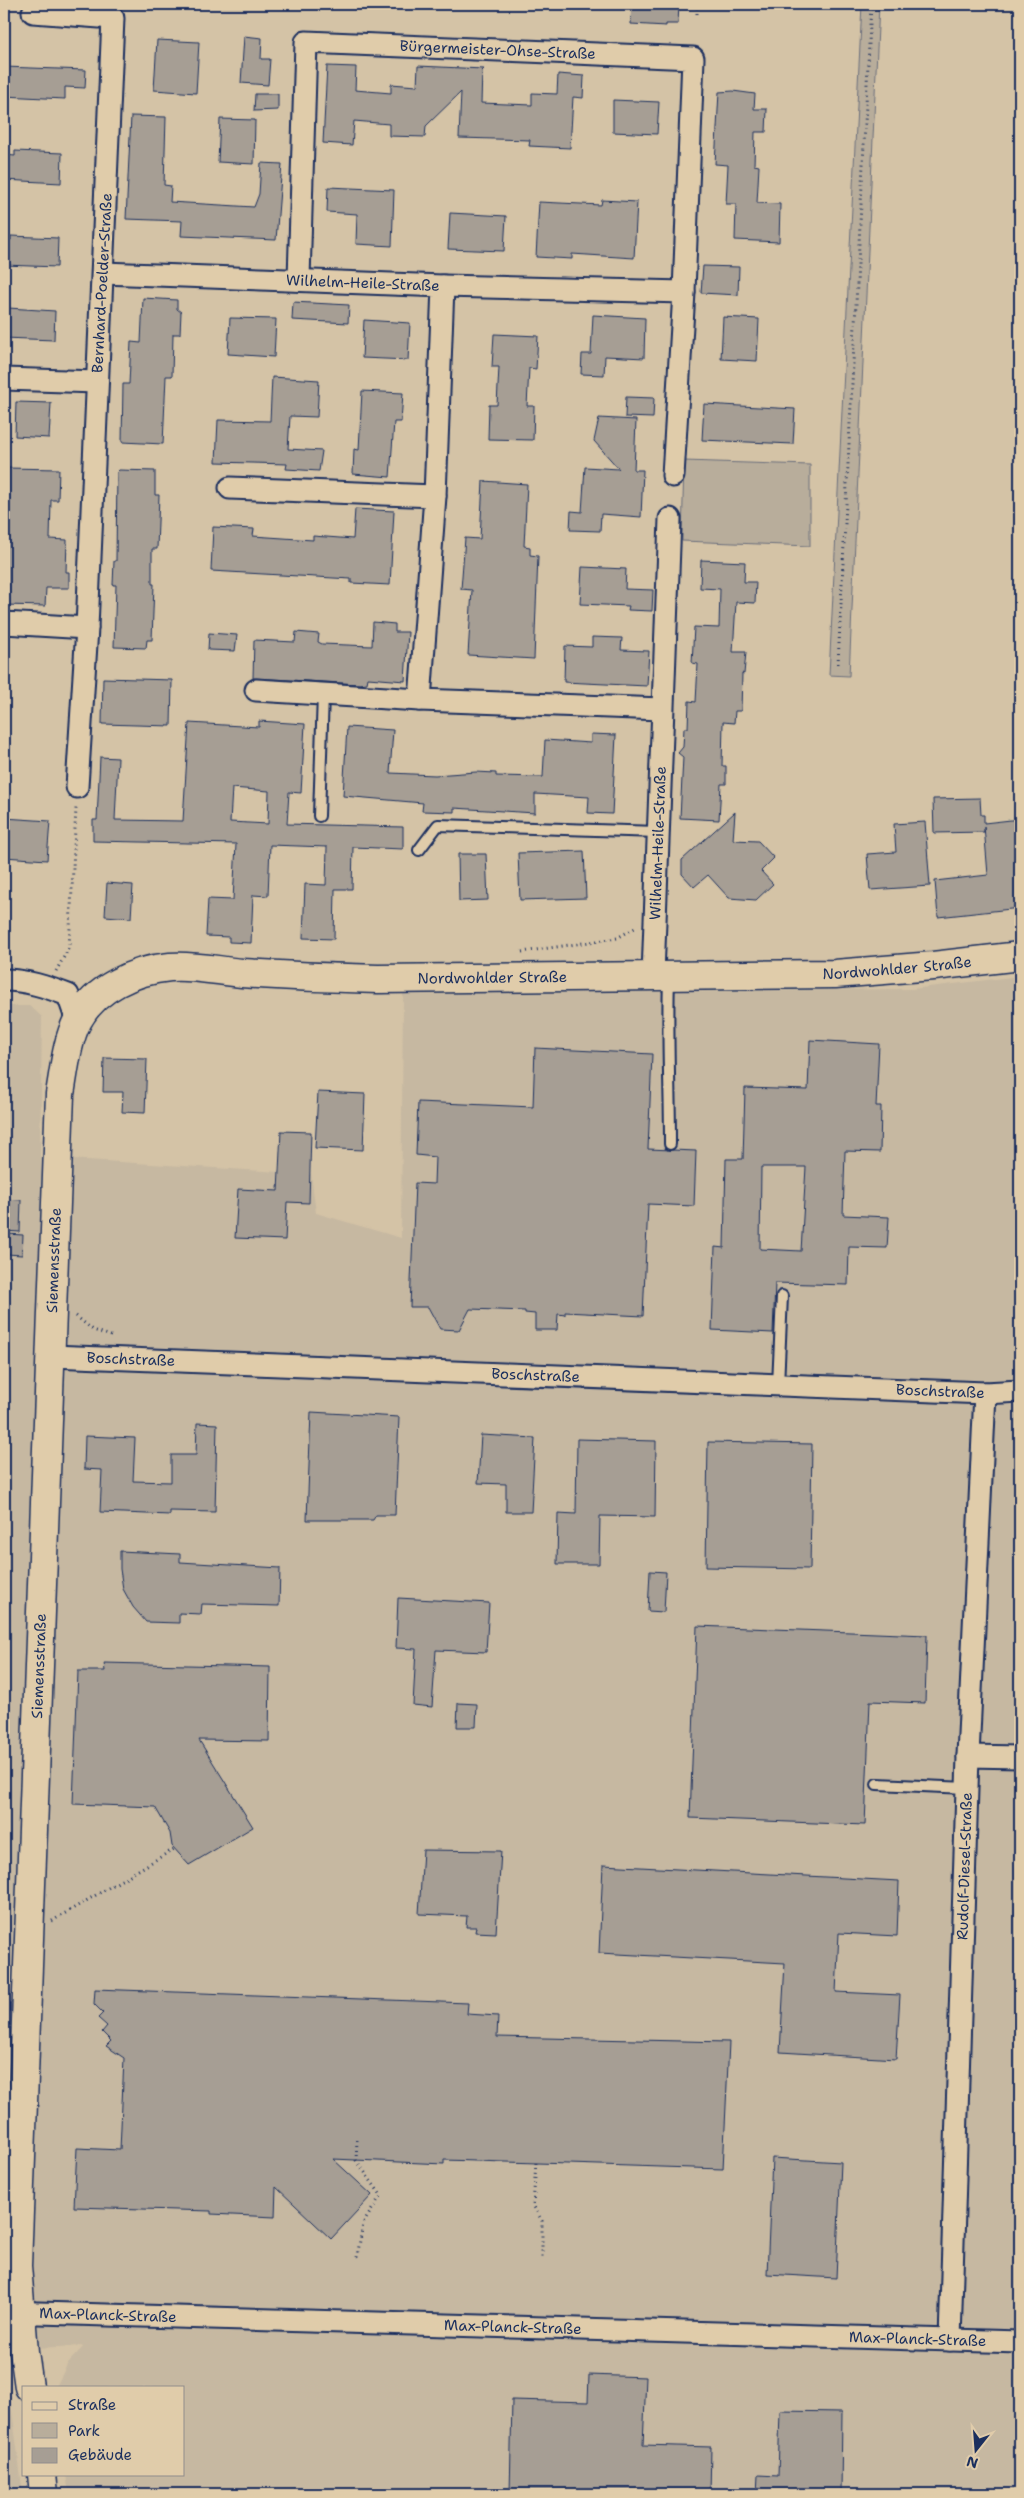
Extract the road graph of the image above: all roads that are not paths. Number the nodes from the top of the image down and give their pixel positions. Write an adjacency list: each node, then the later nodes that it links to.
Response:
1 (33, 12): 2 (street, Bernhard-Poelder-Straße)
2 (103, 273): 3 (street, Wilhelm-Heile-Straße); 7 (street, Bernhard-Poelder-Straße)
3 (299, 279): 4 (street, Wilhelm-Heile-Straße); 5 (street, Bürgermeister-Ohse-Straße)
4 (443, 286): 5 (street); 10 (street, Wilhelm-Heile-Straße)
5 (684, 292): 8 (street, Bürgermeister-Ohse-Straße)
6 (4, 379): 7 (street)
7 (97, 382): 13 (street, Bernhard-Poelder-Straße)
8 (673, 476)
9 (230, 488): 10 (street)
10 (435, 496): 16 (street, Wilhelm-Heile-Straße)
11 (670, 519): 17 (street, Wilhelm-Heile-Straße)
12 (4, 623): 13 (street)
13 (87, 628): 18 (street, Bernhard-Poelder-Straße)
14 (256, 690): 15 (street)
15 (323, 694): 16 (street); 19 (lane)
16 (420, 700): 17 (street)
17 (662, 709): 20 (street, Wilhelm-Heile-Straße)
18 (77, 787)
19 (319, 816)
20 (658, 832): 21 (lane); 23 (street, Wilhelm-Heile-Straße)
21 (419, 850)
22 (1020, 956): 23 (main road, Nordwohlder Straße)
23 (661, 975): 25 (main road, Nordwohlder Straße); 26 (lane)
24 (4, 980): 25 (street)
25 (77, 1021): 28 (main road, Siemensstraße)
26 (670, 1144)
27 (782, 1296): 29 (lane)
28 (51, 1356): 29 (street, Boschstraße); 36 (main road, Siemensstraße)
29 (778, 1385): 31 (street, Boschstraße)
30 (1020, 1391): 31 (street, Boschstraße)
31 (985, 1393): 32 (street, Rudolf-Diesel-Straße)
32 (968, 1756): 33 (street); 35 (street, Rudolf-Diesel-Straße)
33 (1020, 1757)
34 (877, 1784): 35 (lane)
35 (967, 1788): 37 (street, Rudolf-Diesel-Straße)
36 (12, 2312): 37 (street, Max-Planck-Straße); 39 (main road, Siemensstraße)
37 (950, 2340): 38 (street, Max-Planck-Straße)
38 (1020, 2342)
39 (29, 2386)
40 (42, 2476): 41 (main road)
41 (44, 2494)

